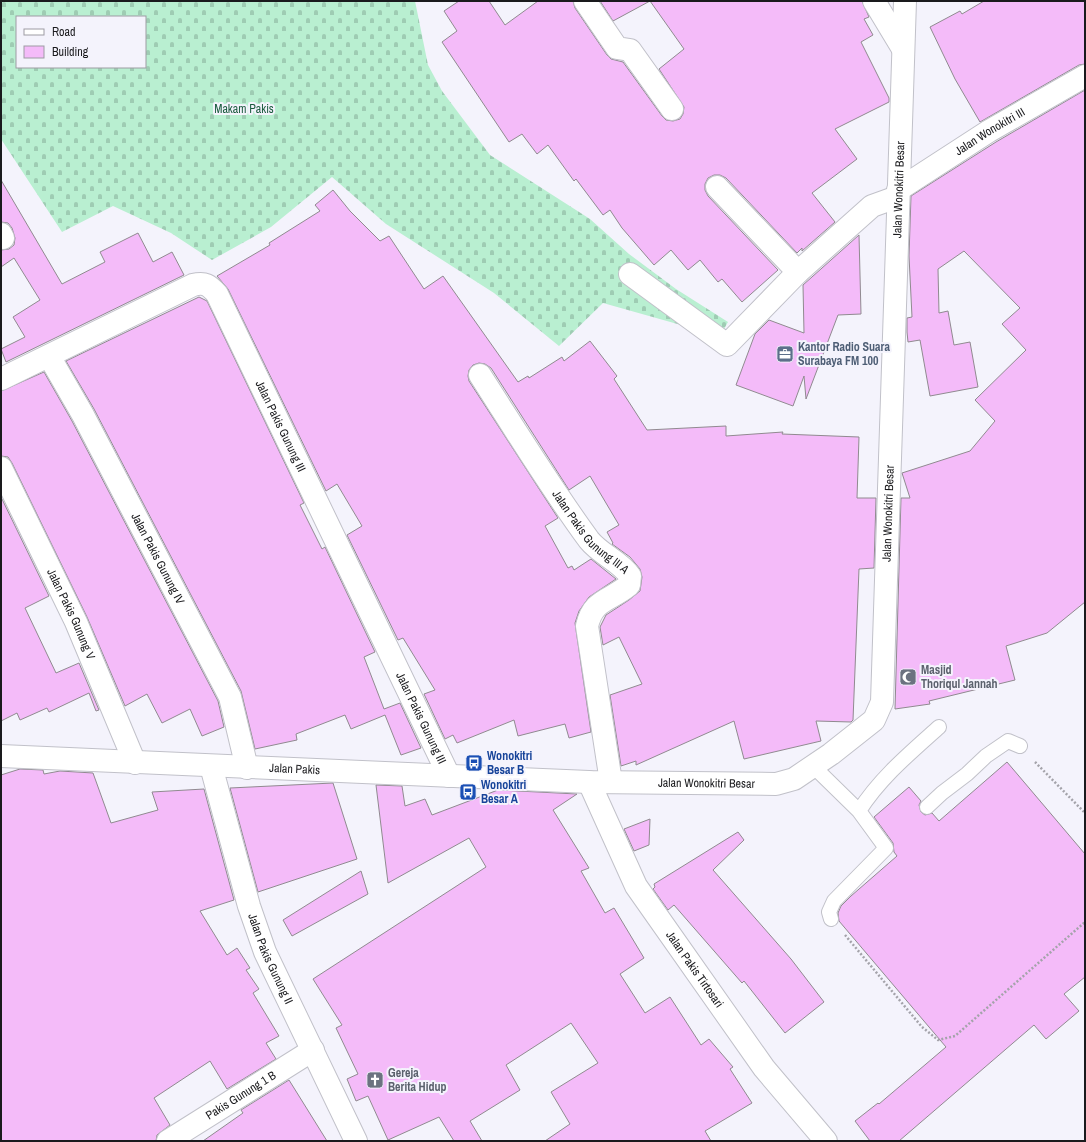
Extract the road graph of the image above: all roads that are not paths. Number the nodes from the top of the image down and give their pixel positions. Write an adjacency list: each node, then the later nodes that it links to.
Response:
1 (585, 1): 6 (street)
2 (874, 1): 4 (street)
3 (905, 1): 4 (street, Jalan Wonokitri Besar)
4 (903, 49): 8 (street, Jalan Wonokitri Besar)
5 (1085, 76): 8 (street, Jalan Wonokitri III)
6 (672, 109)
7 (717, 187): 9 (street)
8 (898, 193): 9 (street, Jalan Wonokitri III); 19 (street, Jalan Wonokitri Besar)
9 (798, 272): 10 (street, Jalan Wonokitri III)
10 (630, 274)
11 (49, 356): 13 (street, Jalan Pakis Gunung III); 21 (street, Jalan Pakis Gunung IV); 22 (street, Jalan Pakis Gunung III)
12 (480, 375): 24 (street, Jalan Pakis Gunung III A)
13 (1, 379)
14 (1, 468): 18 (street, Jalan Pakis Gunung V)
15 (939, 727): 26 (lane)
16 (1020, 746): 25 (lane)
17 (1, 756): 18 (street, Jalan Pakis)
18 (135, 763): 20 (street, Jalan Pakis)
19 (812, 765): 24 (street, Jalan Wonokitri Besar); 26 (lane)
20 (210, 766): 21 (street, Jalan Pakis); 28 (street, Jalan Pakis Gunung II)
21 (247, 768): 22 (street, Jalan Pakis)
22 (449, 776): 23 (street, Jalan Pakis)
23 (589, 782): 24 (street, Jalan Wonokitri Besar); 31 (street, Jalan Pakis Tirtosari)
24 (611, 782)
25 (927, 808)
26 (859, 811): 27 (lane)
27 (831, 919)
28 (313, 1050): 29 (street, Pakis Gunung 1 B); 30 (street, Jalan Pakis Gunung II)
29 (168, 1141)
30 (356, 1141)
31 (826, 1141)

